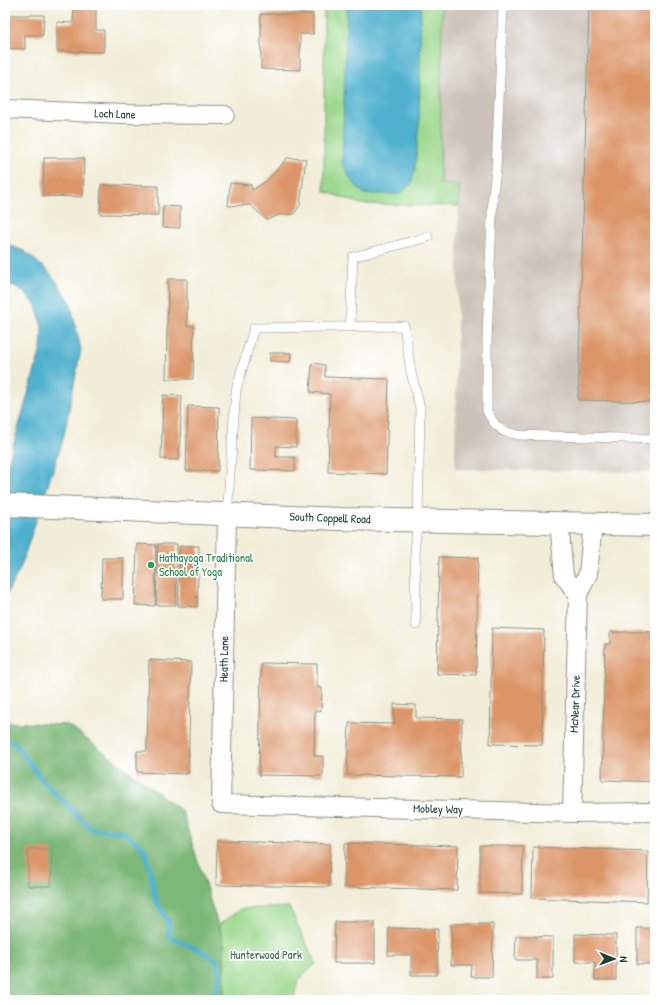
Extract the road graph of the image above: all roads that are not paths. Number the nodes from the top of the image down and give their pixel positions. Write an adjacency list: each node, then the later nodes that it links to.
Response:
1 (503, 5): 6 (lane)
2 (5, 108): 3 (street, Loch Lane)
3 (225, 115)
4 (428, 237): 5 (lane)
5 (350, 327): 8 (lane); 9 (lane)
6 (655, 439)
7 (5, 505): 8 (street, South Coppell Road)
8 (227, 515): 9 (street, South Coppell Road); 15 (street, Heath Lane)
9 (418, 520): 10 (street, South Coppell Road); 14 (lane)
10 (559, 522): 11 (street, South Coppell Road); 13 (street)
11 (593, 523): 12 (street, South Coppell Road); 13 (street, McNear Drive)
12 (655, 525)
13 (578, 594): 17 (street, McNear Drive)
14 (416, 625)
15 (221, 804): 17 (street, Mobley Way)
16 (655, 812): 17 (street, Mobley Way)
17 (572, 813)

